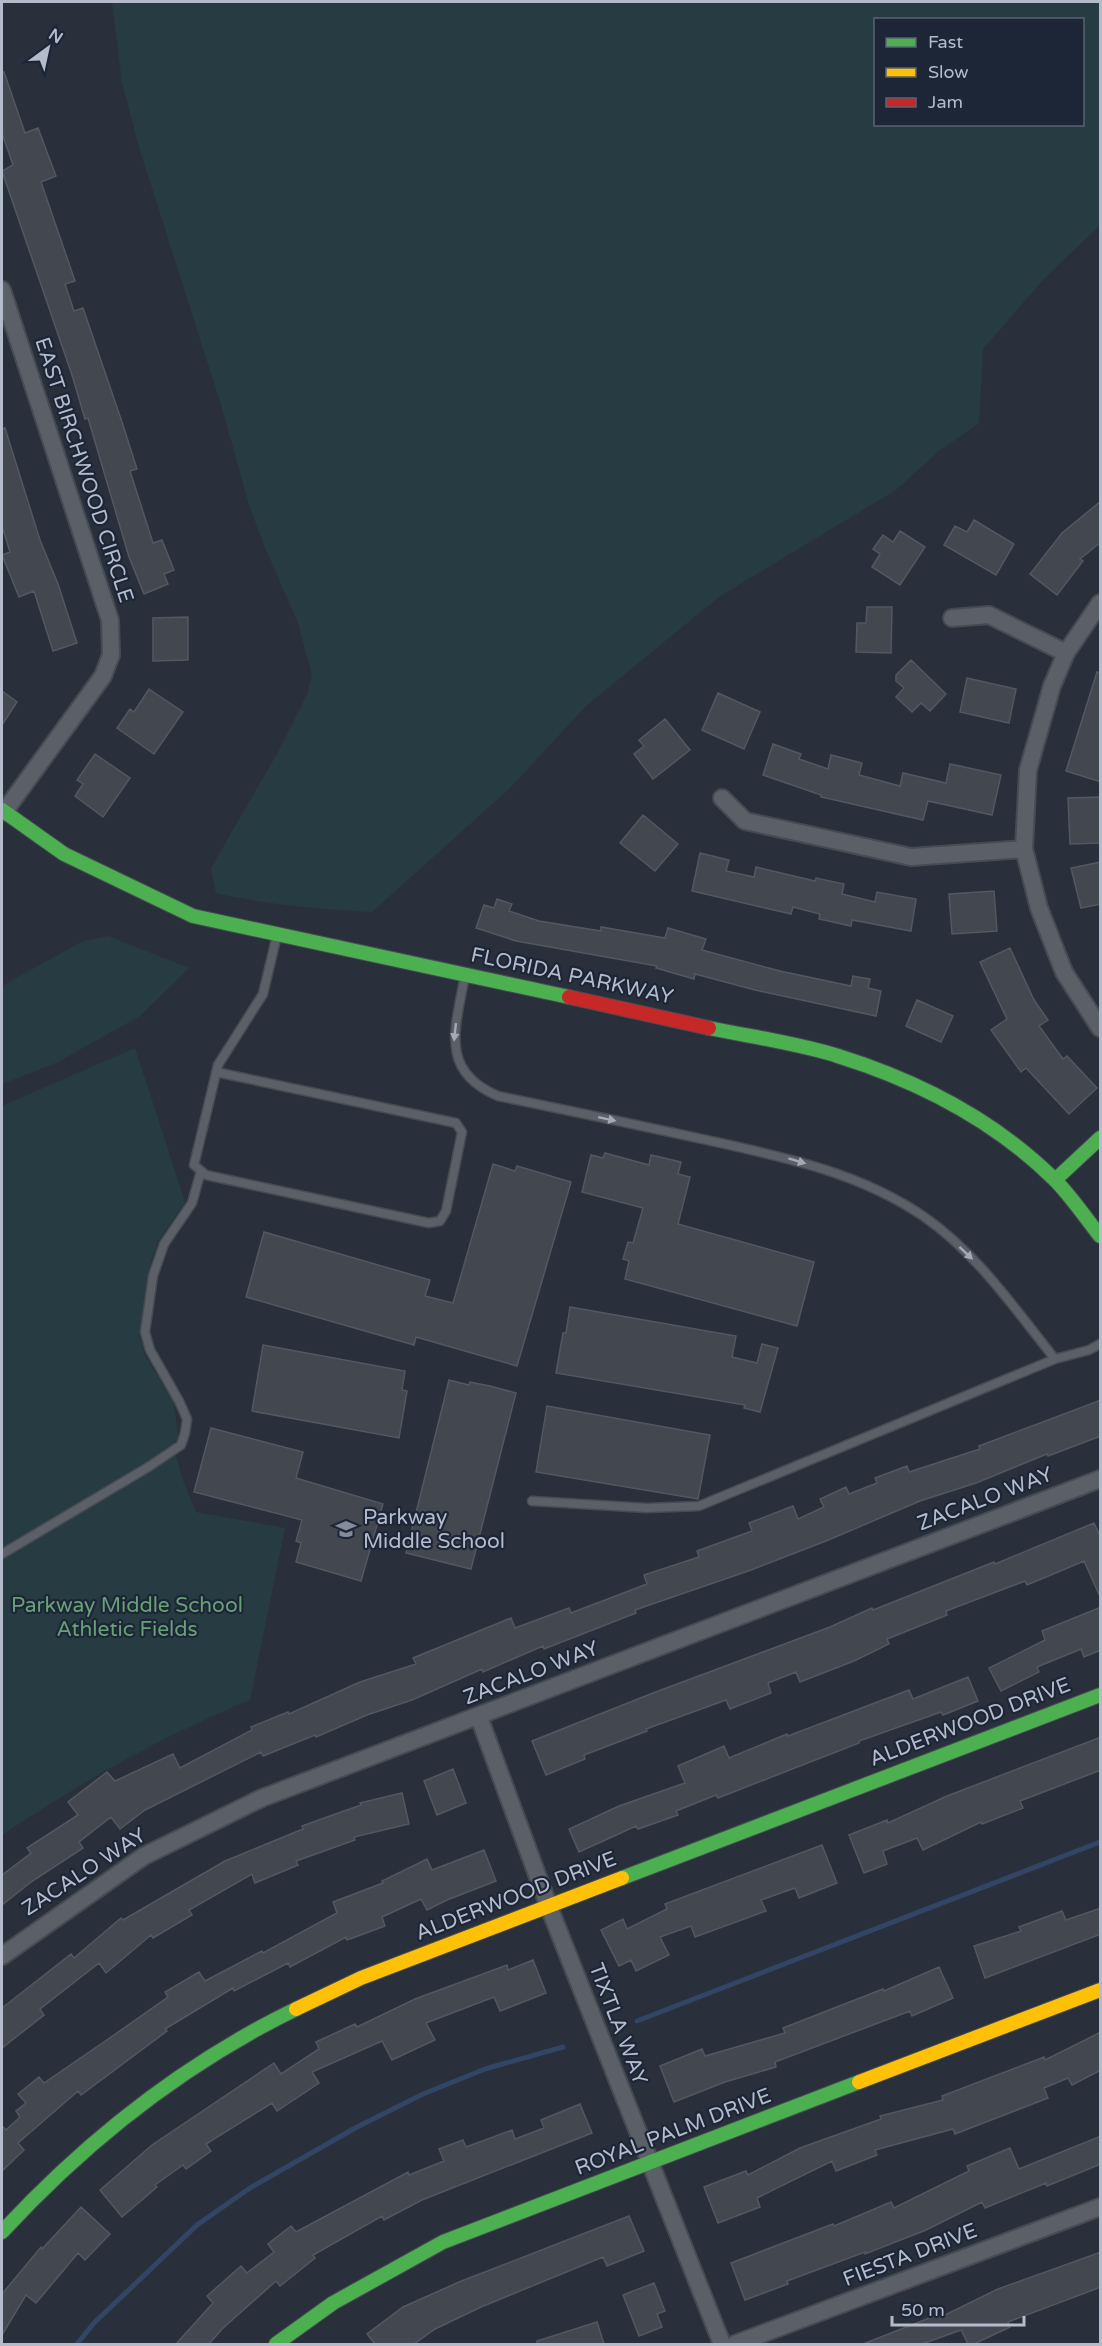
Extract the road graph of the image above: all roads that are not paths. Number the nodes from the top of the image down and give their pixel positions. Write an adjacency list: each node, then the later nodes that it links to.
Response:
1 (2, 290): 6 (street, EAST BIRCHWOOD CIRCLE)
2 (1101, 603): 4 (street)
3 (952, 618): 4 (street)
4 (1066, 653): 7 (street)
5 (722, 798): 7 (street)
6 (3, 811): 8 (street, FLORIDA PARKWAY)
7 (1024, 849): 10 (street)
8 (278, 934): 9 (street, FLORIDA PARKWAY); 11 (lane)
9 (465, 975): 14 (street, FLORIDA PARKWAY); 17 (lane, one-way to 17)
10 (1101, 1028)
11 (216, 1072): 13 (lane); 13 (lane)
12 (1101, 1138): 14 (street)
13 (201, 1171): 20 (lane)
14 (1055, 1180): 15 (street, FLORIDA PARKWAY)
15 (1101, 1236)
16 (1101, 1344): 17 (lane)
17 (1055, 1359): 19 (lane)
18 (1101, 1479): 22 (street, ZACALO WAY)
19 (532, 1501)
20 (2, 1554)
21 (1101, 1695): 23 (street, ALDERWOOD DRIVE)
22 (479, 1717): 23 (street, TIXTLA WAY); 24 (street, ZACALO WAY)
23 (549, 1907): 26 (street, TIXTLA WAY); 28 (street, ALDERWOOD DRIVE)
24 (2, 1956)
25 (1101, 1990): 26 (street, ROYAL PALM DRIVE)
26 (649, 2164): 29 (street, ROYAL PALM DRIVE); 30 (street, TIXTLA WAY)
27 (1101, 2207): 31 (street, FIESTA DRIVE)
28 (2, 2232)
29 (276, 2344)
30 (722, 2344)
31 (735, 2344)

